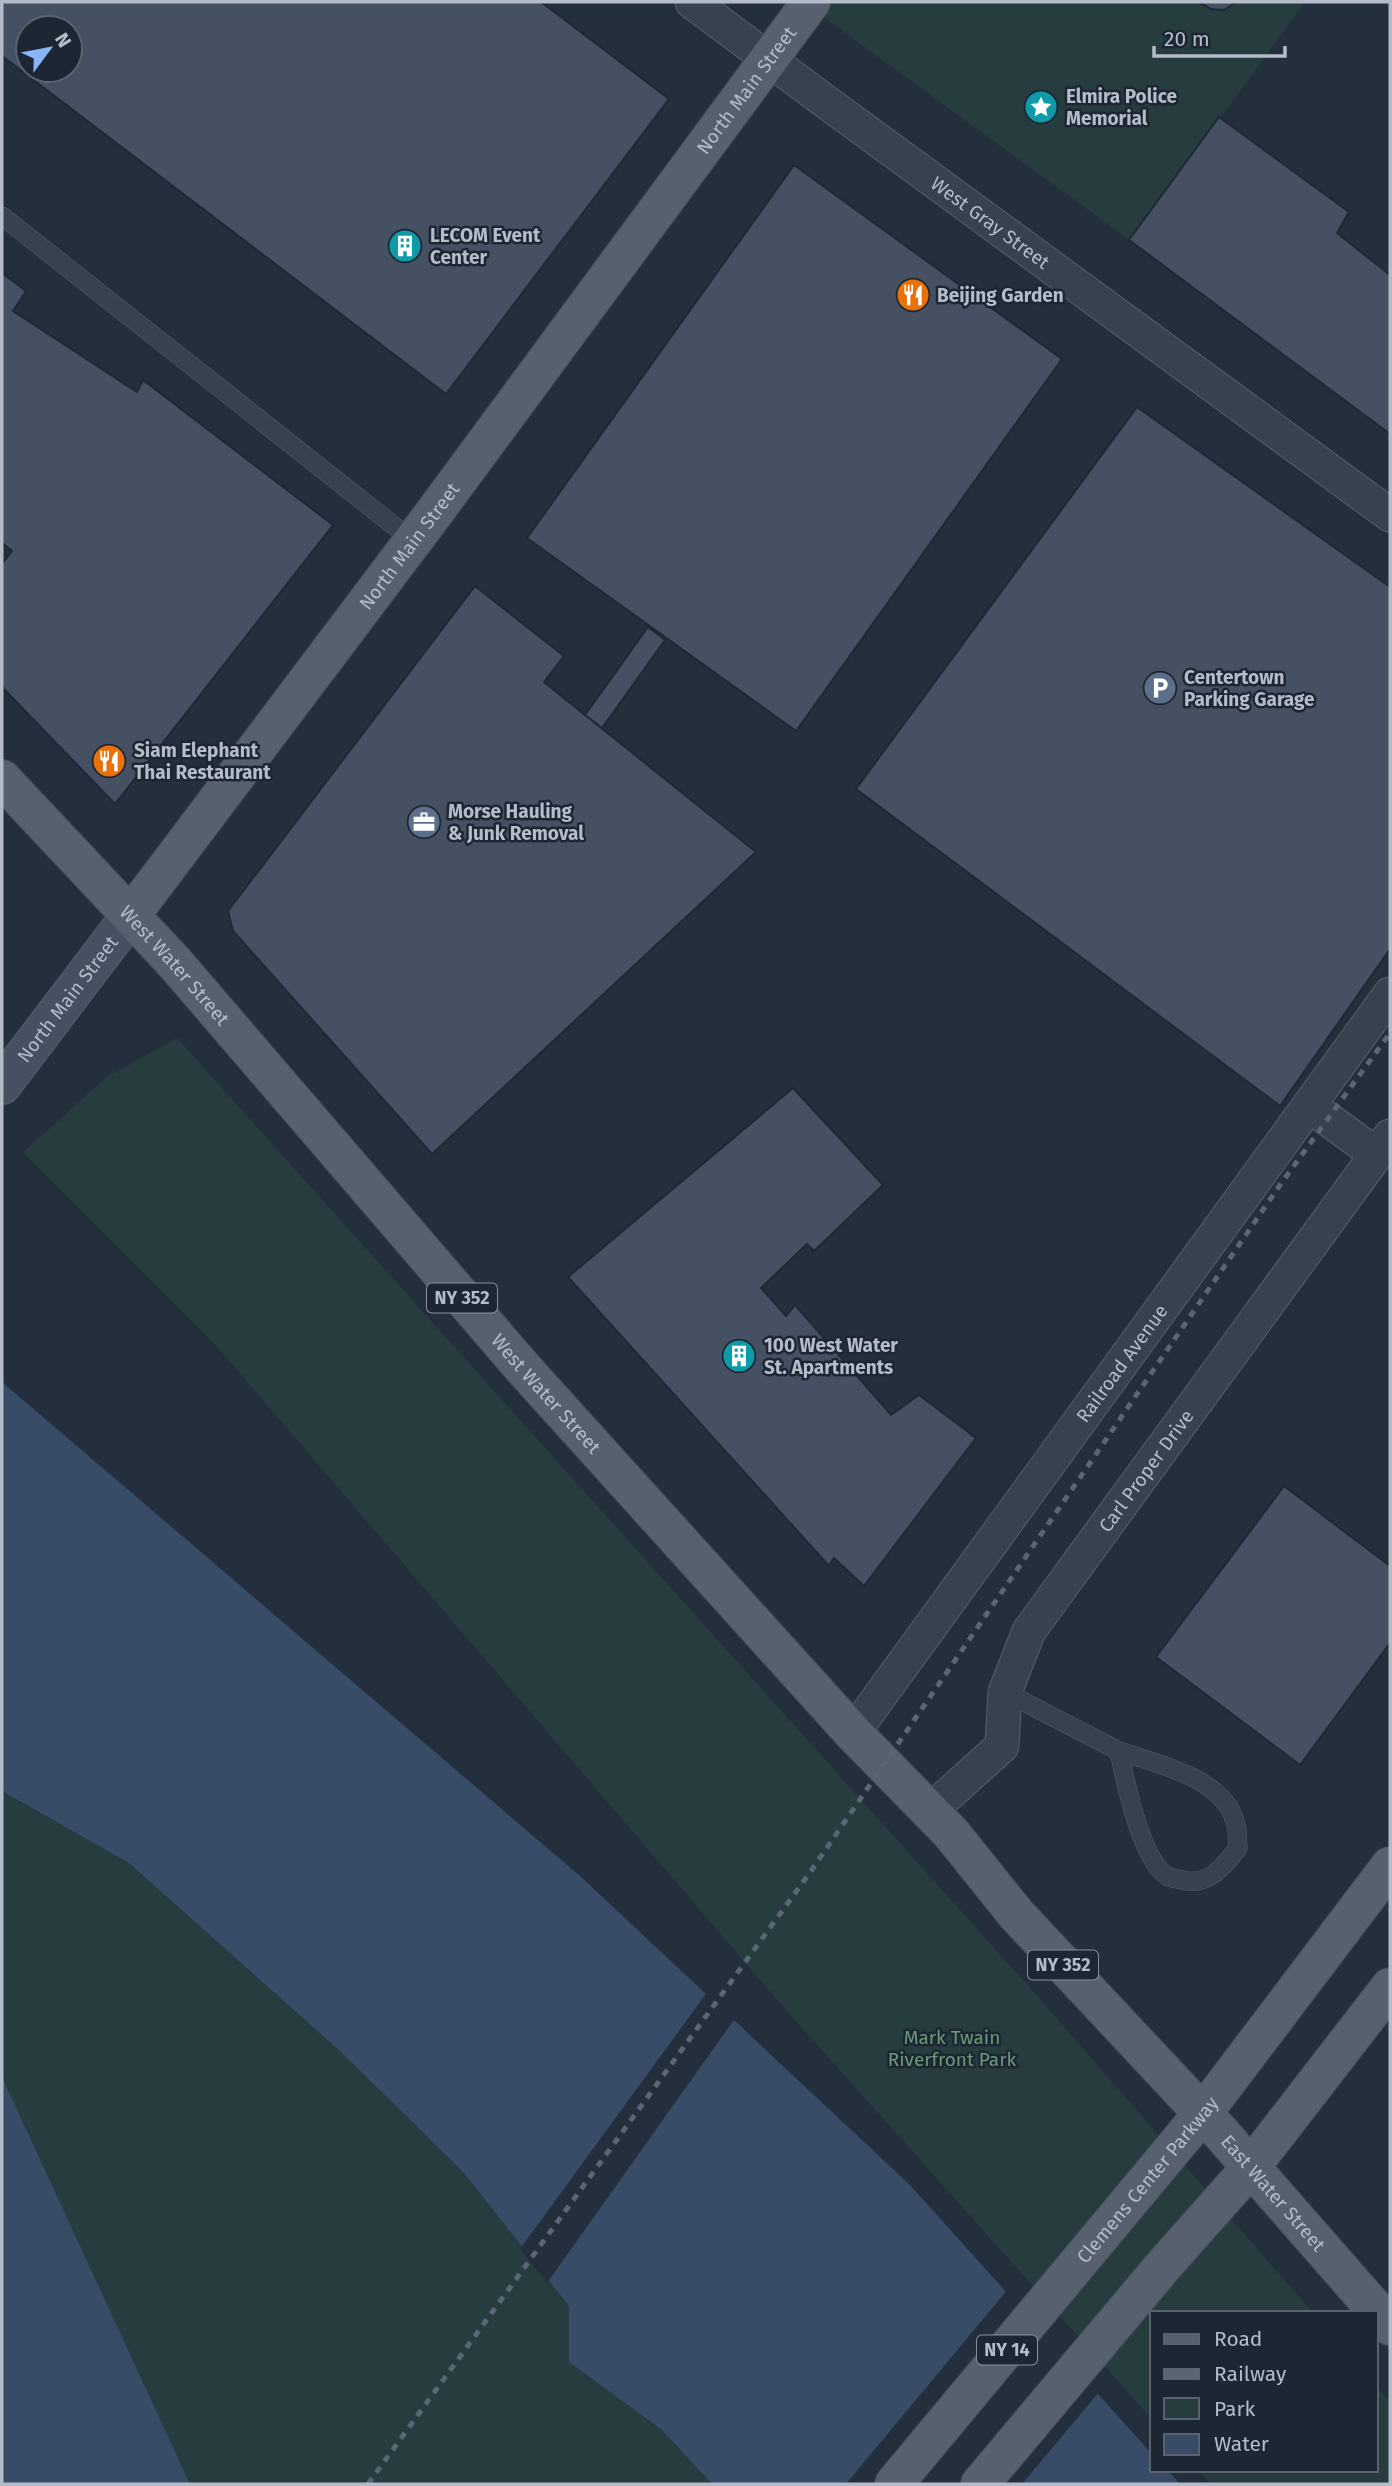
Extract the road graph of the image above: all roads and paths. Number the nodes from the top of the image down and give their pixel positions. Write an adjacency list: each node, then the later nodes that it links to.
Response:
1 (692, 2): 3 (street, West Gray Street)
2 (811, 2): 3 (main road, North Main Street)
3 (770, 59): 5 (street, West Gray Street); 6 (main road, North Main Street)
4 (2, 216): 6 (lane)
5 (1390, 515)
6 (412, 540): 8 (main road, North Main Street)
7 (2, 779): 8 (main road, West Water Street / NY 352)
8 (131, 915): 10 (main road, North Main Street); 14 (main road, West Water Street / NY 352)
9 (1390, 994): 11 (street, Railroad Avenue)
10 (11, 1075)
11 (1310, 1106): 12 (street); 14 (street, Railroad Avenue)
12 (1383, 1145): 13 (street, Carl Proper Drive)
13 (1005, 1692): 15 (lane); 16 (street, Carl Proper Drive)
14 (853, 1733): 16 (main road, West Water Street / NY 352)
15 (1119, 1751): 15 (lane)
16 (930, 1811): 19 (main road, East Water Street / NY 352)
17 (1390, 1866): 19 (main road, Clemens Center Parkway / NY 14)
18 (1390, 1987): 20 (main road)
19 (1203, 2113): 20 (main road, East Water Street / NY 352); 24 (main road, Clemens Center Parkway / NY 14)
20 (1251, 2167): 21 (main road, East Water Street / NY 352); 25 (main road)
21 (1377, 2311)
22 (1378, 2312): 23 (main road, East Water Street / NY 352)
23 (1390, 2326)
24 (894, 2484)
25 (979, 2484)

